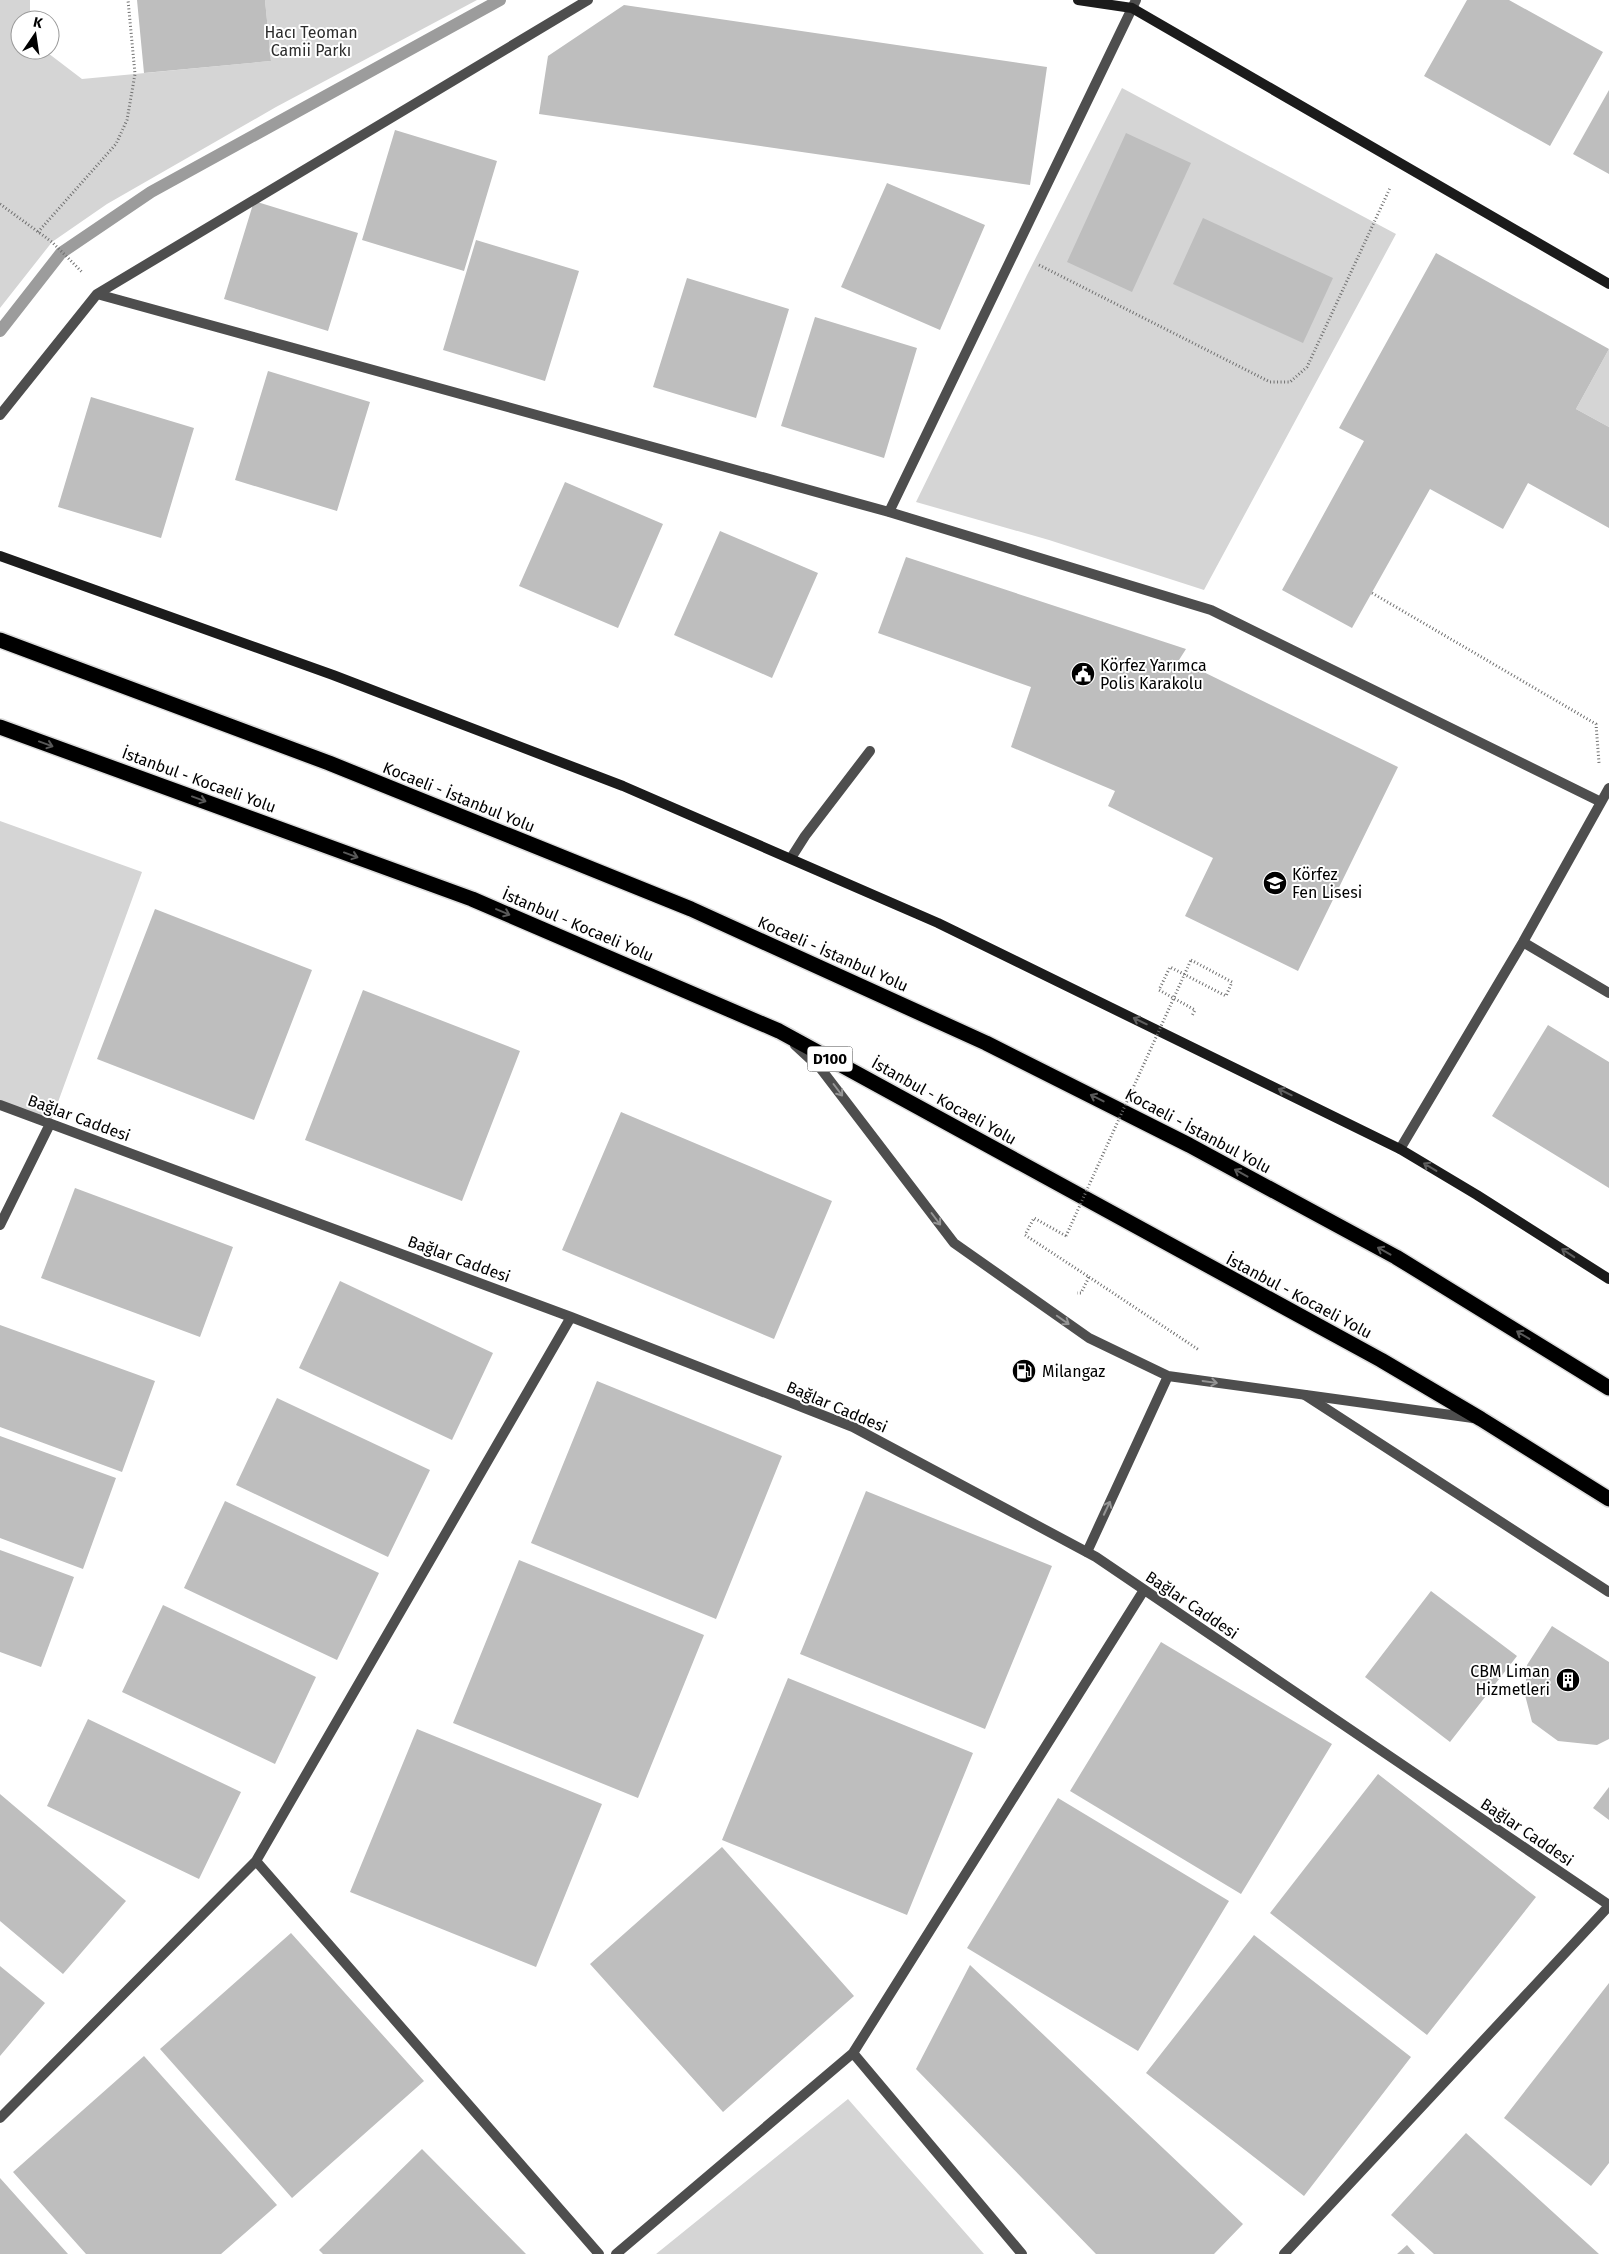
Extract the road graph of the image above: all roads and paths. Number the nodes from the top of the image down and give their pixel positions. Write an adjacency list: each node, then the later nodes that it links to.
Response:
1 (128, 0): 7 (path)
2 (588, 0): 11 (street)
3 (1078, 0): 4 (main road)
4 (1134, 4): 5 (main road); 8 (street)
5 (1400, 163): 8 (path); 10 (main road)
6 (0, 204): 7 (path)
7 (38, 232): 9 (path)
8 (1012, 257): 13 (street)
9 (80, 270)
10 (1609, 284)
11 (97, 294): 12 (street); 13 (street)
12 (0, 415)
13 (889, 512): 20 (street)
14 (0, 556): 21 (main road)
15 (1372, 593): 20 (path)
16 (0, 640): 33 (highway, Kocaeli - İstanbul Yolu, one-way to 16)
17 (0, 727): 24 (highway, İstanbul - Kocaeli Yolu / D100, one-way to 24)
18 (870, 751): 21 (street)
19 (1609, 788): 20 (street)
20 (1601, 802): 22 (street)
21 (791, 858): 25 (main road, one-way to 21)
22 (1523, 942): 23 (street); 28 (street)
23 (1609, 993)
24 (779, 1031): 35 (street, one-way to 35); 38 (highway, İstanbul - Kocaeli Yolu / D100)
25 (1180, 1040): 28 (main road, one-way to 25); 30 (path, bridge)
26 (0, 1105): 27 (street, Bağlar Caddesi)
27 (50, 1124): 29 (street); 32 (street, Bağlar Caddesi)
28 (1400, 1150): 31 (main road, one-way to 28)
29 (0, 1225)
30 (1081, 1270)
31 (1609, 1279)
32 (571, 1317): 40 (street, Bağlar Caddesi); 43 (street)
33 (1541, 1346): 34 (highway); 36 (highway, Kocaeli - İstanbul Yolu)
34 (1609, 1375)
35 (1168, 1376): 37 (street, one-way to 37); 40 (street, one-way to 35)
36 (1609, 1388)
37 (1305, 1395): 38 (street); 42 (street)
38 (1481, 1419): 39 (highway, İstanbul - Kocaeli Yolu / D100)
39 (1609, 1500)
40 (1087, 1552): 41 (street, Bağlar Caddesi)
41 (1144, 1590): 44 (street, Bağlar Caddesi); 45 (street)
42 (1609, 1592)
43 (256, 1861): 46 (street); 47 (street)
44 (1609, 1906): 50 (street)
45 (853, 2053): 48 (street); 49 (street)
46 (0, 2118)
47 (599, 2254)
48 (616, 2254)
49 (1022, 2254)
50 (1284, 2254)

